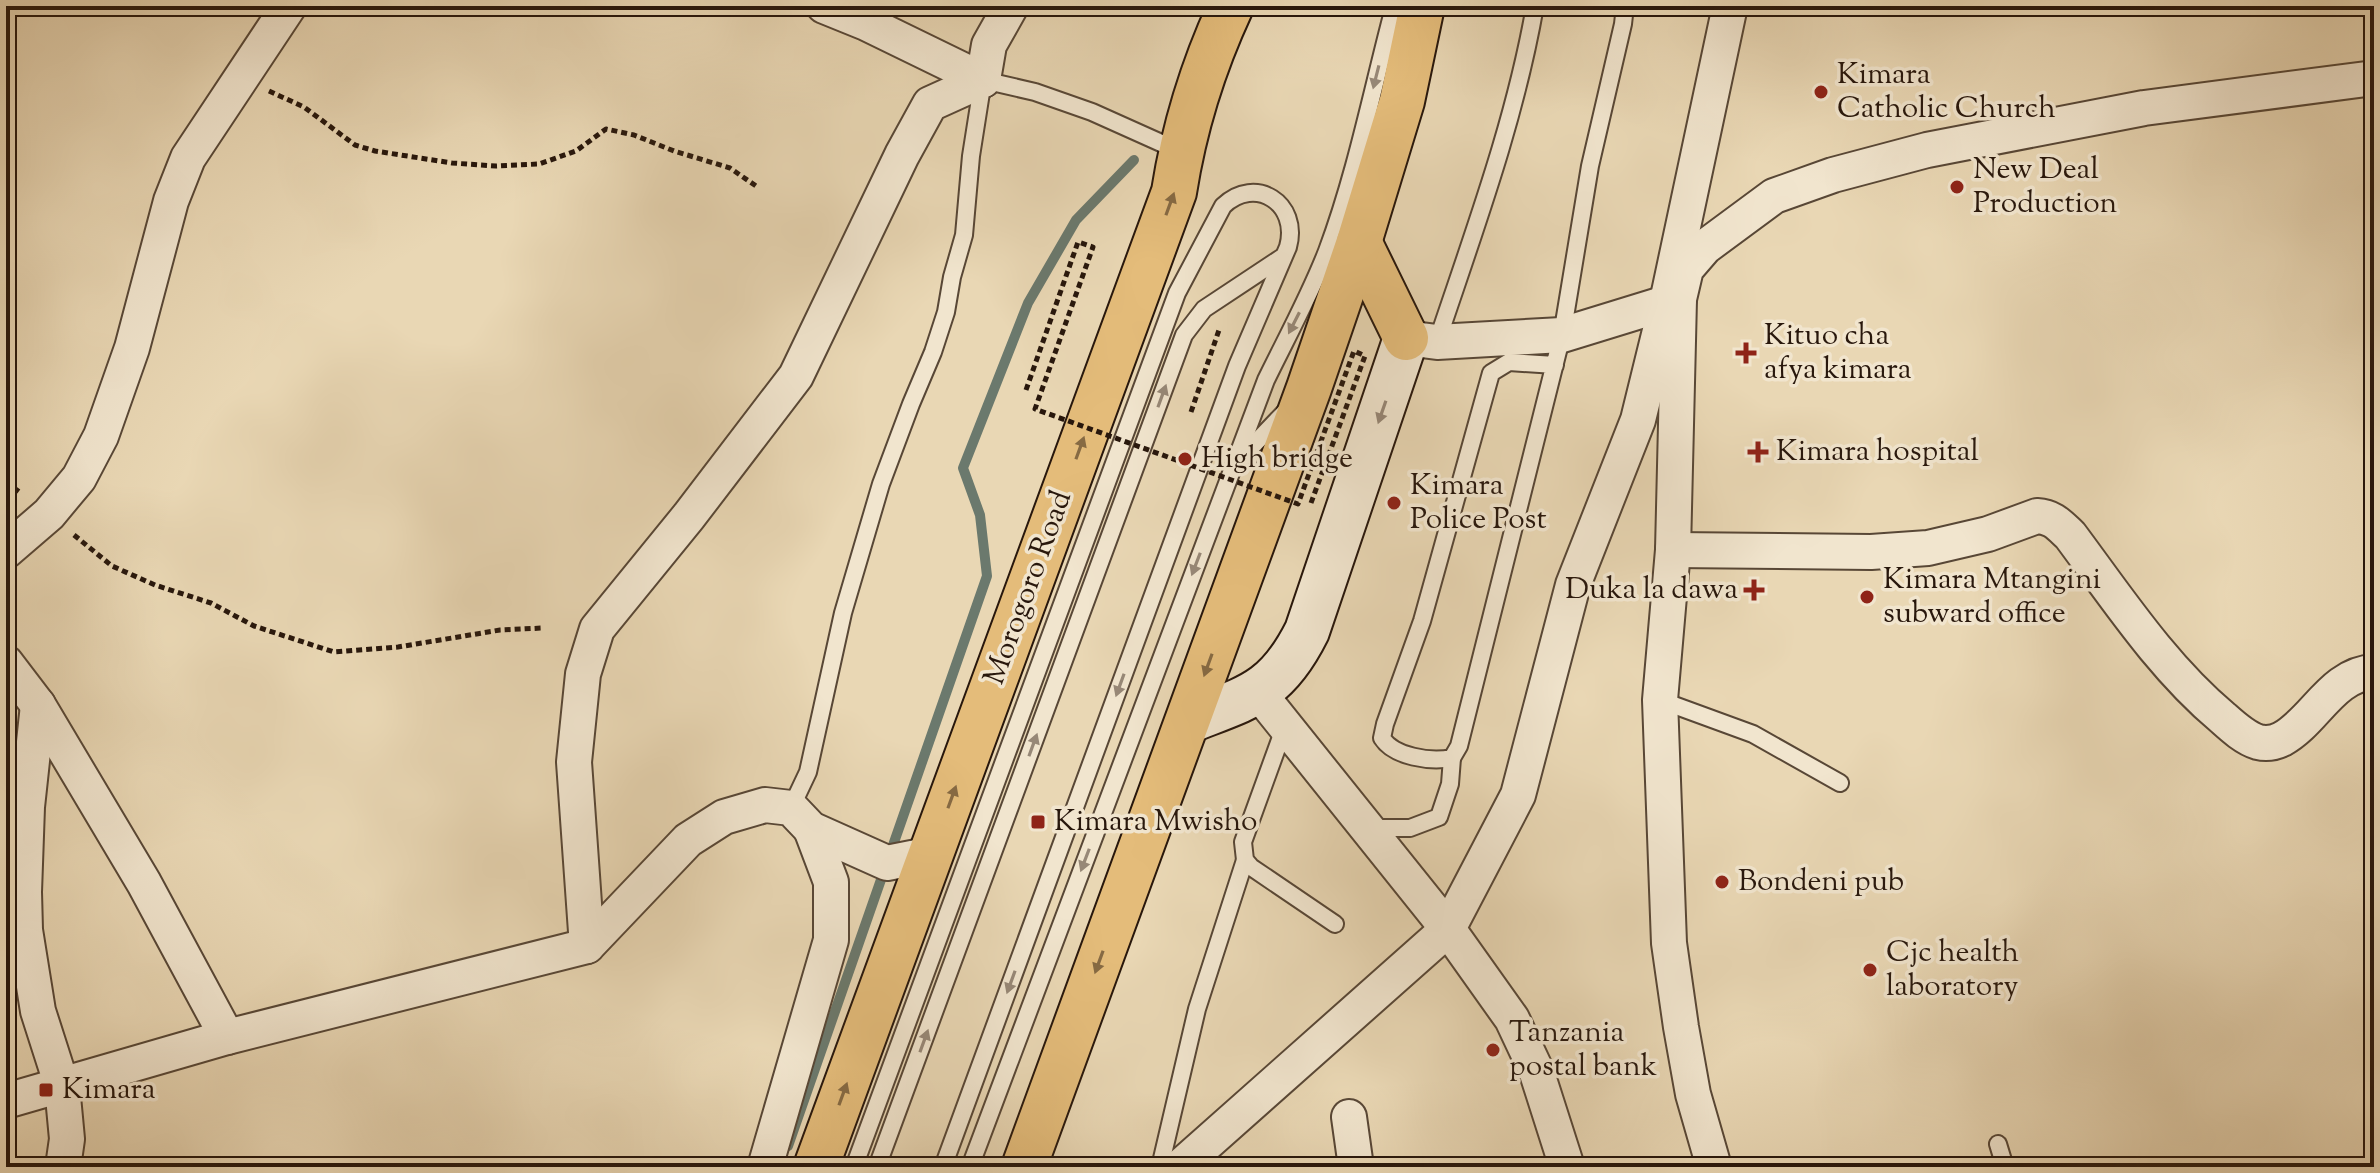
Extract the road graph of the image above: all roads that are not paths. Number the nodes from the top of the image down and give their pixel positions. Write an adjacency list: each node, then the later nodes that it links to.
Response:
1 (289, 6): 21 (street)
2 (824, 6): 11 (street)
3 (1011, 6): 11 (street)
4 (1231, 6): 12 (highway, Morogoro Road)
5 (1403, 6): 19 (lane, one-way to 19)
6 (1422, 6): 13 (highway)
7 (1535, 6): 16 (lane)
8 (1625, 6): 17 (lane)
9 (1730, 6): 15 (street)
10 (2374, 78): 15 (street)
11 (983, 80): 12 (lane); 31 (lane); 37 (street)
12 (1180, 152): 33 (highway, Morogoro Road, one-way to 12)
13 (1359, 242): 16 (highway); 18 (highway)
14 (1288, 247): 46 (lane, Morogoro Road); 47 (lane, Morogoro Road, one-way to 14); 48 (lane, Morogoro Road, one-way to 48)
15 (1673, 301): 17 (street); 20 (street); 36 (street)
16 (1421, 340): 17 (street); 24 (street, one-way to 24)
17 (1559, 350): 29 (lane); 29 (lane)
18 (1309, 388): 19 (lane); 27 (highway, one-way to 27)
19 (1233, 465): 49 (lane, one-way to 49)
20 (1673, 550): 23 (street); 25 (street)
21 (6, 551)
22 (6, 663): 26 (street)
23 (2374, 672)
24 (1258, 692): 27 (street); 28 (street)
25 (1660, 700): 30 (lane); 55 (street)
26 (38, 705): 38 (street); 39 (street)
27 (1188, 721): 50 (highway, one-way to 50)
28 (1285, 726): 32 (street); 34 (lane)
29 (1452, 758): 32 (lane)
30 (1840, 783)
31 (801, 818): 33 (street); 37 (street); 44 (street)
32 (1368, 828): 36 (street)
33 (932, 854): 45 (highway, Morogoro Road, one-way to 33)
34 (1245, 860): 35 (lane); 51 (lane)
35 (1335, 924)
36 (1448, 929): 52 (street); 54 (street)
37 (587, 946): 38 (street)
38 (227, 1037): 39 (street)
39 (62, 1086): 40 (street); 43 (street)
40 (6, 1101)
41 (1349, 1117): 53 (street)
42 (1998, 1144): 56 (lane)
43 (63, 1167)
44 (765, 1167)
45 (816, 1167)
46 (854, 1167)
47 (877, 1167)
48 (943, 1167)
49 (970, 1167)
50 (1024, 1167)
51 (1160, 1167)
52 (1180, 1167)
53 (1356, 1167)
54 (1567, 1167)
55 (1714, 1167)
56 (2005, 1167)

